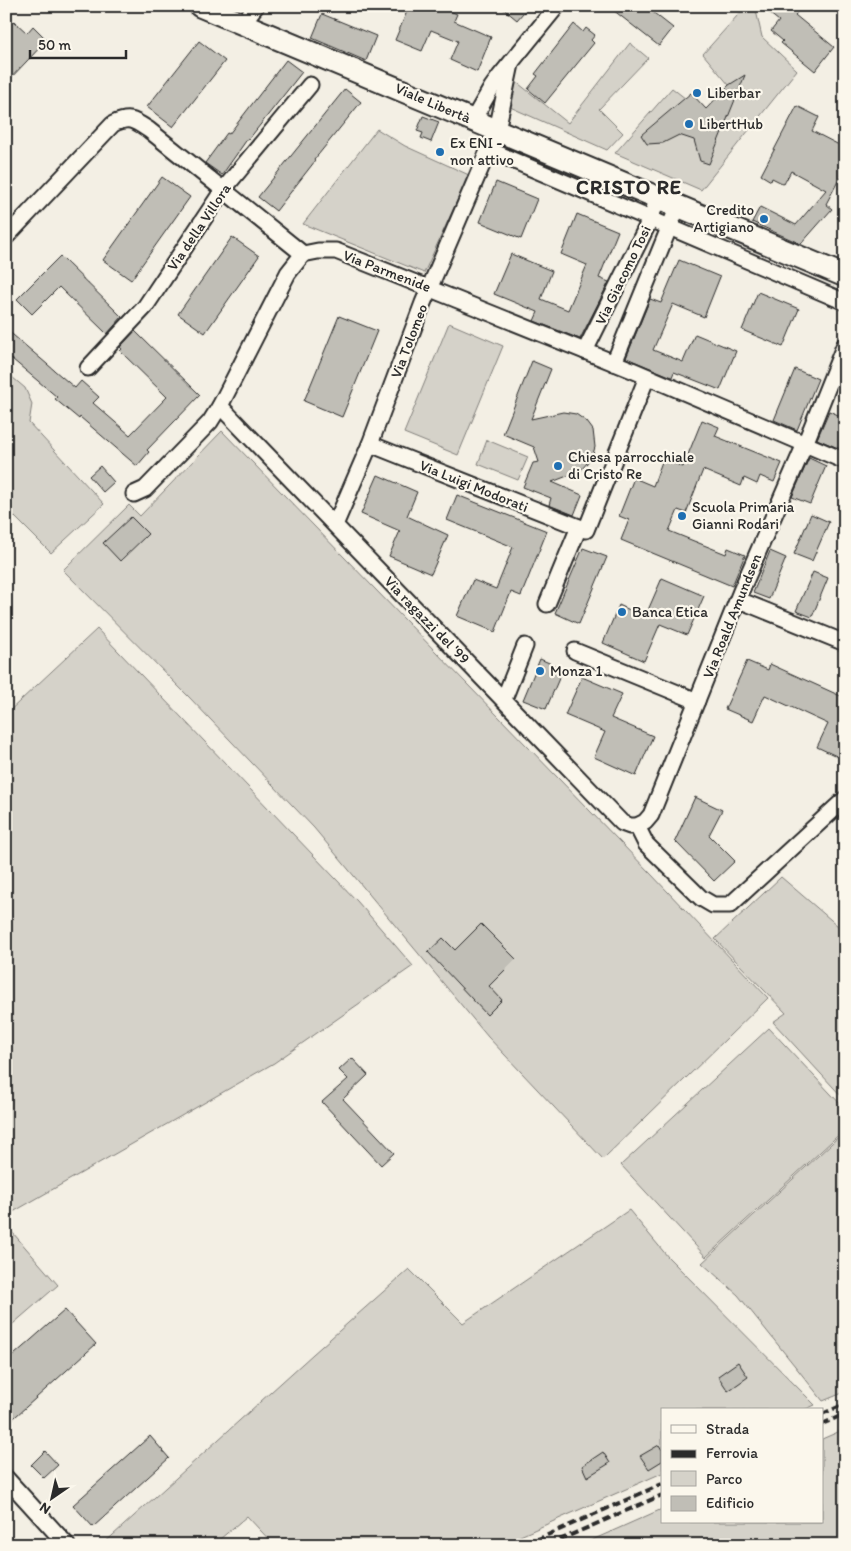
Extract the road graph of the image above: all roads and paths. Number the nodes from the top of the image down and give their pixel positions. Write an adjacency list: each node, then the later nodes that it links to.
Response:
1 (200, 6): 4 (main road, Viale Libertà)
2 (256, 6): 4 (street)
3 (557, 6): 5 (street)
4 (242, 24): 7 (main road, Viale Libertà)
5 (511, 64): 7 (street); 8 (street, Via Tolomeo)
6 (310, 85): 10 (street, Via della Villora)
7 (473, 120): 8 (main road, Viale Libertà)
8 (497, 130): 9 (street, Via Tolomeo); 11 (main road, Viale Libertà)
9 (488, 150): 13 (street); 18 (street, Via Tolomeo)
10 (223, 190): 15 (street); 16 (street); 23 (street, Via della Villora)
11 (659, 197): 12 (main road, Viale Libertà); 13 (street, Via Giacomo Tosi)
12 (678, 206): 14 (street, Via Giacomo Tosi); 17 (main road, Viale Libertà)
13 (650, 219): 14 (street); 21 (street, Via Giacomo Tosi)
14 (668, 227): 19 (street); 22 (street, Via Giacomo Tosi)
15 (6, 237)
16 (304, 254): 18 (street, Via Parmenide); 25 (street)
17 (845, 276)
18 (430, 288): 21 (street, Via Parmenide); 26 (street, Via Tolomeo)
19 (845, 302)
20 (845, 344): 27 (street, Via Roald Amundsen)
21 (585, 352): 22 (street, Via Parmenide)
22 (614, 363): 24 (street, Via Parmenide)
23 (88, 368)
24 (647, 376): 27 (street, Via Parmenide); 31 (street)
25 (220, 406): 29 (street); 30 (street, Via ragazzi del '99)
26 (370, 444): 30 (street, Via Tolomeo); 31 (street, Via Luigi Modorati)
27 (805, 444): 28 (street, Via Parmenide); 32 (street, Via Roald Amundsen)
28 (845, 461)
29 (134, 494)
30 (335, 525): 37 (street, Via ragazzi del '99)
31 (579, 527): 33 (street)
32 (738, 600): 34 (street); 38 (street, Via Roald Amundsen)
33 (547, 604)
34 (845, 643)
35 (525, 646): 37 (street)
36 (575, 651): 38 (street)
37 (504, 699): 40 (street, Via ragazzi del '99)
38 (697, 701): 40 (street, Via Roald Amundsen)
39 (845, 799): 40 (street)
40 (637, 826)
41 (6, 1478): 42 (street)
42 (68, 1545)

